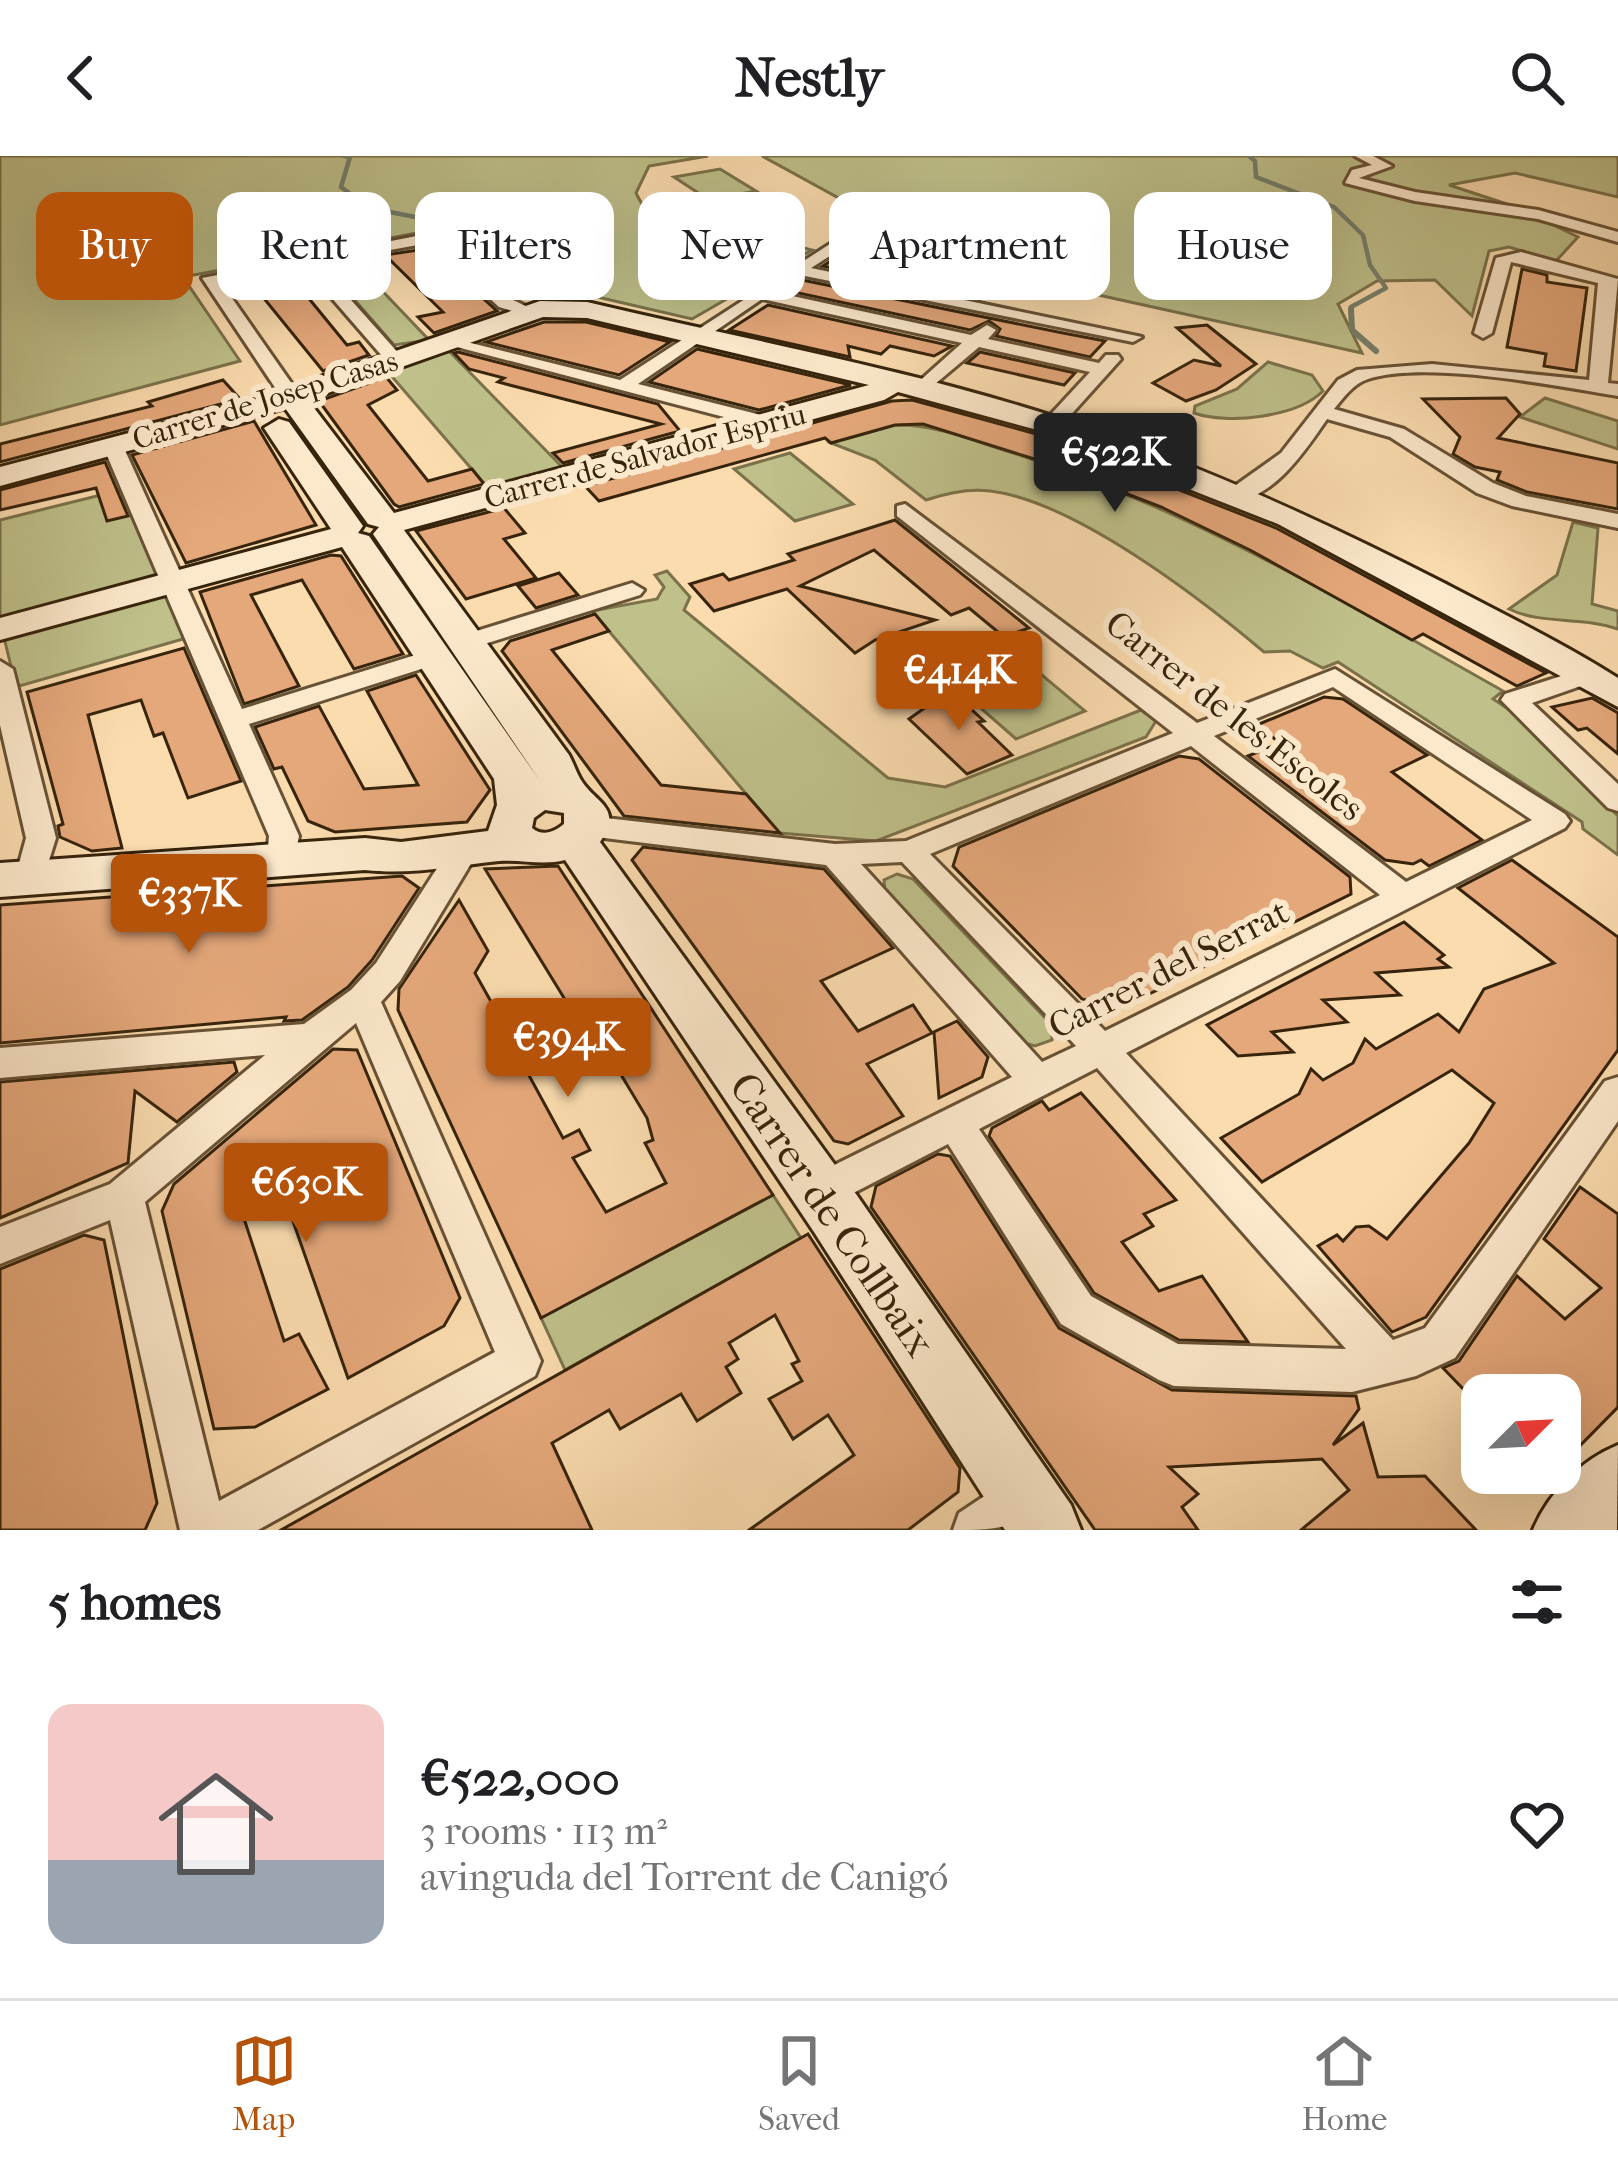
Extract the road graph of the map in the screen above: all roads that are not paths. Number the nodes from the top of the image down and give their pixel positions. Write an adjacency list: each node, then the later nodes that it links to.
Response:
1 (1362, 156): 2 (street)
2 (1618, 237)
3 (391, 245): 12 (street)
4 (805, 264): 11 (street, Carrer de Salvador Espriu)
5 (805, 272): 11 (street)
6 (1612, 283): 13 (street); 21 (street)
7 (222, 300): 22 (street, Carrer de Collbaix)
8 (342, 300): 17 (street)
9 (752, 300): 14 (street)
10 (784, 300): 15 (street)
11 (1006, 312): 15 (street, Carrer de Salvador Espriu); 18 (street)
12 (526, 314): 14 (street, Carrer de Josep Casas); 16 (street, Carrer de Josep Casas)
13 (1483, 333)
14 (697, 336): 19 (street); 20 (street, Carrer de Josep Casas)
15 (975, 340): 18 (street); 20 (street, Carrer de Salvador Espriu)
16 (448, 342): 17 (street, Carrer de Josep Casas); 19 (street)
17 (395, 361): 22 (street, Carrer de Josep Casas)
18 (1103, 369): 25 (street)
19 (622, 386): 24 (street)
20 (908, 386): 24 (street, Carrer de Salvador Espriu); 25 (street, Carrer de Josep Casas)
21 (1608, 389): 23 (street)
22 (277, 402): 26 (street, Carrer de Josep Casas); 31 (street, Carrer de Collbaix)
23 (1326, 413): 28 (street); 30 (street)
24 (766, 422): 31 (street, Carrer de Salvador Espriu)
25 (1051, 425): 28 (street, Carrer de Josep Casas)
26 (113, 446): 27 (street, Carrer de Josep Casas); 32 (street)
27 (0, 477)
28 (1237, 495): 37 (street, Carrer de Josep Casas)
29 (905, 511): 39 (street, Carrer de les Escoles)
30 (1618, 521)
31 (368, 530): 32 (street, Carrer de Salvador Espriu); 35 (street, Carrer de Collbaix)
32 (175, 581): 34 (street, Carrer de Salvador Espriu); 38 (street)
33 (632, 590): 35 (street)
34 (0, 629)
35 (450, 649): 38 (street); 41 (street, Carrer de Collbaix)
36 (0, 669): 47 (street)
37 (1604, 685): 40 (street)
38 (234, 720): 46 (street)
39 (1198, 733): 42 (street); 48 (street, Carrer de les Escoles); 48 (street, Carrer del Serrat)
40 (1618, 801)
41 (548, 823): 43 (street); 44 (street); 45 (street); 56 (street, Carrer de Collbaix)
42 (910, 851): 45 (street); 51 (street)
43 (463, 852): 44 (street); 49 (street)
44 (365, 854): 46 (street)
45 (835, 855): 53 (street)
46 (282, 860): 47 (street)
47 (15, 879)
48 (1401, 895): 51 (street, Carrer del Serrat)
49 (363, 999): 50 (street); 63 (street)
50 (310, 1037): 52 (street); 57 (street)
51 (1099, 1047): 53 (street, Carrer del Serrat); 59 (street)
52 (0, 1063)
53 (1035, 1079): 55 (street, Carrer del Serrat)
54 (1618, 1092): 59 (street)
55 (953, 1120): 56 (street, Carrer del Serrat); 59 (street)
56 (820, 1191): 61 (street, Carrer de Collbaix)
57 (124, 1196): 58 (street); 62 (street)
58 (0, 1246)
59 (1387, 1364)
60 (1618, 1479): 65 (street)
61 (1034, 1512): 64 (street)
62 (203, 1530)
63 (212, 1530)
64 (976, 1530)
65 (1568, 1530)

